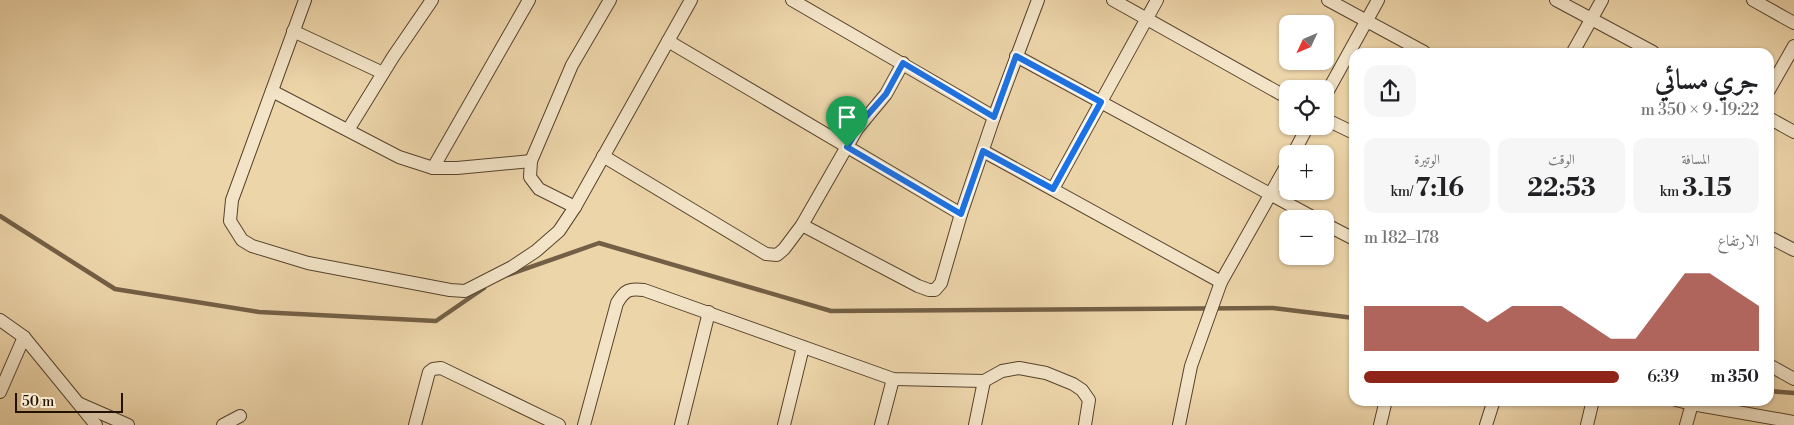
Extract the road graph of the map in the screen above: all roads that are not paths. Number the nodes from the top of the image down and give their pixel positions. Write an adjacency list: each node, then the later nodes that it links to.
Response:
1 (305, 0): 19 (street)
2 (432, 0): 29 (street)
3 (529, 0): 45 (street)
4 (610, 0): 44 (street)
5 (691, 0): 20 (street)
6 (792, 0): 28 (street)
7 (1038, 0): 27 (street)
8 (1113, 0): 15 (street)
9 (1157, 0): 15 (street)
10 (1328, 0): 17 (street)
11 (1378, 0): 17 (street)
12 (1556, 0): 16 (street)
13 (1602, 0): 16 (street)
14 (1753, 0): 18 (street)
15 (1147, 18): 33 (street); 34 (street)
16 (1592, 19): 24 (street); 25 (street)
17 (1366, 22): 22 (street); 23 (street)
18 (1794, 23)
19 (294, 31): 29 (street); 32 (street)
20 (668, 42): 41 (street); 43 (street)
21 (1794, 46): 31 (street)
22 (1352, 48)
23 (1416, 48)
24 (1575, 48)
25 (1646, 48)
26 (1349, 53): 30 (street)
27 (1016, 56): 34 (street); 35 (street)
28 (903, 63): 35 (street); 41 (street)
29 (383, 73): 38 (street)
30 (1334, 80)
31 (1774, 81)
32 (272, 91): 38 (street); 49 (street)
33 (1279, 93)
34 (1101, 102): 47 (street); 48 (street)
35 (994, 117): 42 (street)
36 (1774, 121): 40 (street)
37 (1334, 123): 39 (street)
38 (348, 130): 45 (street)
39 (1349, 130)
40 (1794, 132)
41 (847, 147): 51 (street); 52 (street)
42 (983, 151): 47 (street); 51 (street)
43 (603, 156): 49 (street); 52 (street)
44 (530, 160): 45 (street); 49 (street)
45 (433, 168)
46 (1279, 179): 48 (street)
47 (1053, 189): 57 (street)
48 (1270, 195): 50 (street); 57 (street)
49 (575, 206)
50 (1299, 210)
51 (961, 214): 52 (street)
52 (802, 225)
53 (1334, 228): 54 (street)
54 (1349, 236)
55 (1774, 240): 56 (street)
56 (1794, 250)
57 (1222, 282): 86 (street)
58 (709, 312): 61 (street); 80 (street); 81 (street)
59 (0, 320): 60 (street)
60 (24, 337): 66 (street); 67 (street)
61 (803, 347): 63 (street); 82 (street)
62 (1774, 368): 64 (street)
63 (893, 378): 65 (street); 83 (street)
64 (1794, 379)
65 (984, 381): 84 (street); 85 (street)
66 (0, 392)
67 (77, 402): 75 (street); 76 (street)
68 (1385, 406): 87 (street)
69 (1492, 406): 88 (street)
70 (1592, 406): 89 (street)
71 (1691, 406): 90 (street)
72 (1703, 406): 74 (street)
73 (240, 416): 77 (street)
74 (1788, 422)
75 (96, 425)
76 (128, 425)
77 (223, 425)
78 (415, 425): 79 (street)
79 (559, 425)
80 (584, 425)
81 (681, 425)
82 (784, 425)
83 (881, 425)
84 (975, 425)
85 (1085, 425)
86 (1179, 425)
87 (1380, 425)
88 (1486, 425)
89 (1587, 425)
90 (1686, 425)

